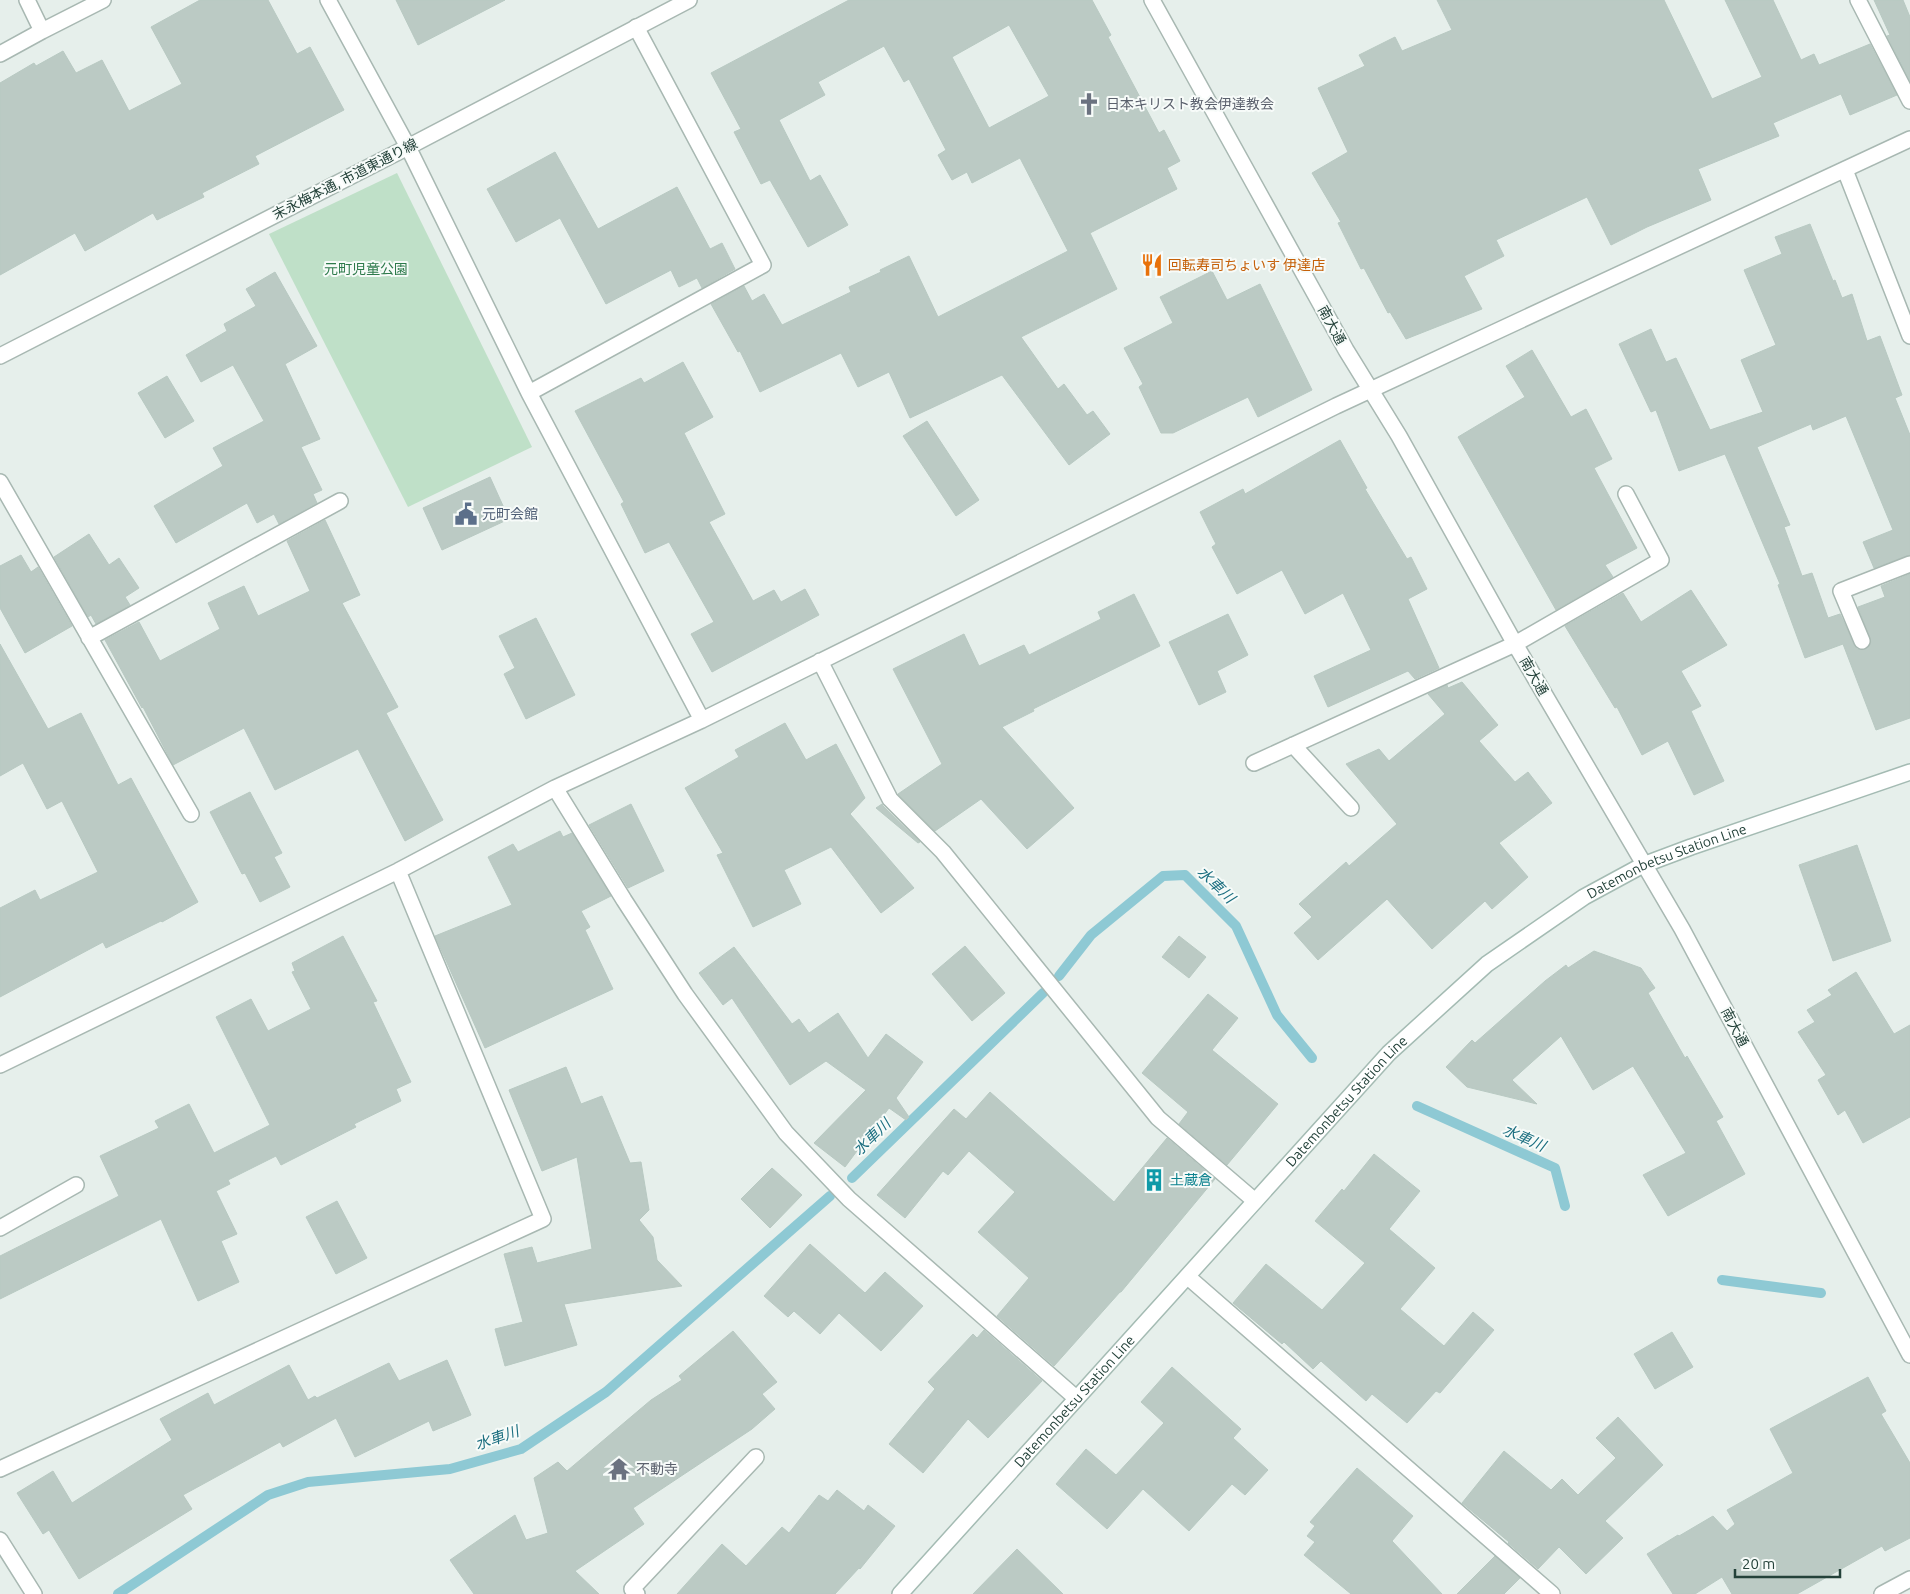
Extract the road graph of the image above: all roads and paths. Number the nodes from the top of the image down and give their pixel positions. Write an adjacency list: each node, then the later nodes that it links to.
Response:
1 (27, 0): 8 (street)
2 (104, 0): 8 (street)
3 (328, 0): 12 (street)
4 (689, 0): 7 (street, 末永梅本通, 市道東通り線)
5 (1152, 0): 16 (street, 南大通)
6 (1858, 0): 10 (street)
7 (636, 27): 12 (street, 末永梅本通, 市道東通り線); 17 (street)
8 (42, 31): 9 (street)
9 (0, 54)
10 (1910, 101)
11 (1910, 139): 13 (street)
12 (408, 147): 15 (street, 末永梅本通, 市道東通り線); 17 (street)
13 (1845, 170): 14 (street); 16 (street)
14 (1910, 336)
15 (0, 356)
16 (1372, 390): 24 (street, 南大通); 25 (street)
17 (530, 393): 26 (street)
18 (0, 482): 22 (street)
19 (1626, 494): 24 (street)
20 (340, 501): 22 (street)
21 (1910, 564): 23 (street)
22 (89, 638): 32 (street)
23 (1862, 641)
24 (1516, 644): 27 (street); 33 (street, 南大通)
25 (820, 661): 26 (street); 37 (street)
26 (702, 720): 30 (street)
27 (1293, 746): 28 (street); 31 (street)
28 (1254, 763)
29 (1910, 772): 33 (street, Datemonbetsu Station Line)
30 (556, 788): 34 (street); 41 (street)
31 (1351, 808)
32 (191, 814)
33 (1643, 865): 37 (street, Datemonbetsu Station Line); 40 (street, 南大通)
34 (398, 871): 35 (street); 43 (street)
35 (0, 1065)
36 (76, 1186): 38 (street)
37 (1255, 1201): 39 (street, Datemonbetsu Station Line)
38 (0, 1228)
39 (1188, 1277): 41 (street, Datemonbetsu Station Line); 49 (street)
40 (1910, 1355)
41 (1076, 1398): 48 (street, Datemonbetsu Station Line)
42 (756, 1457): 47 (street)
43 (0, 1468)
44 (0, 1540): 46 (street)
45 (1910, 1579): 50 (street)
46 (34, 1594)
47 (637, 1594)
48 (900, 1594)
49 (1552, 1594)
50 (1882, 1594)

